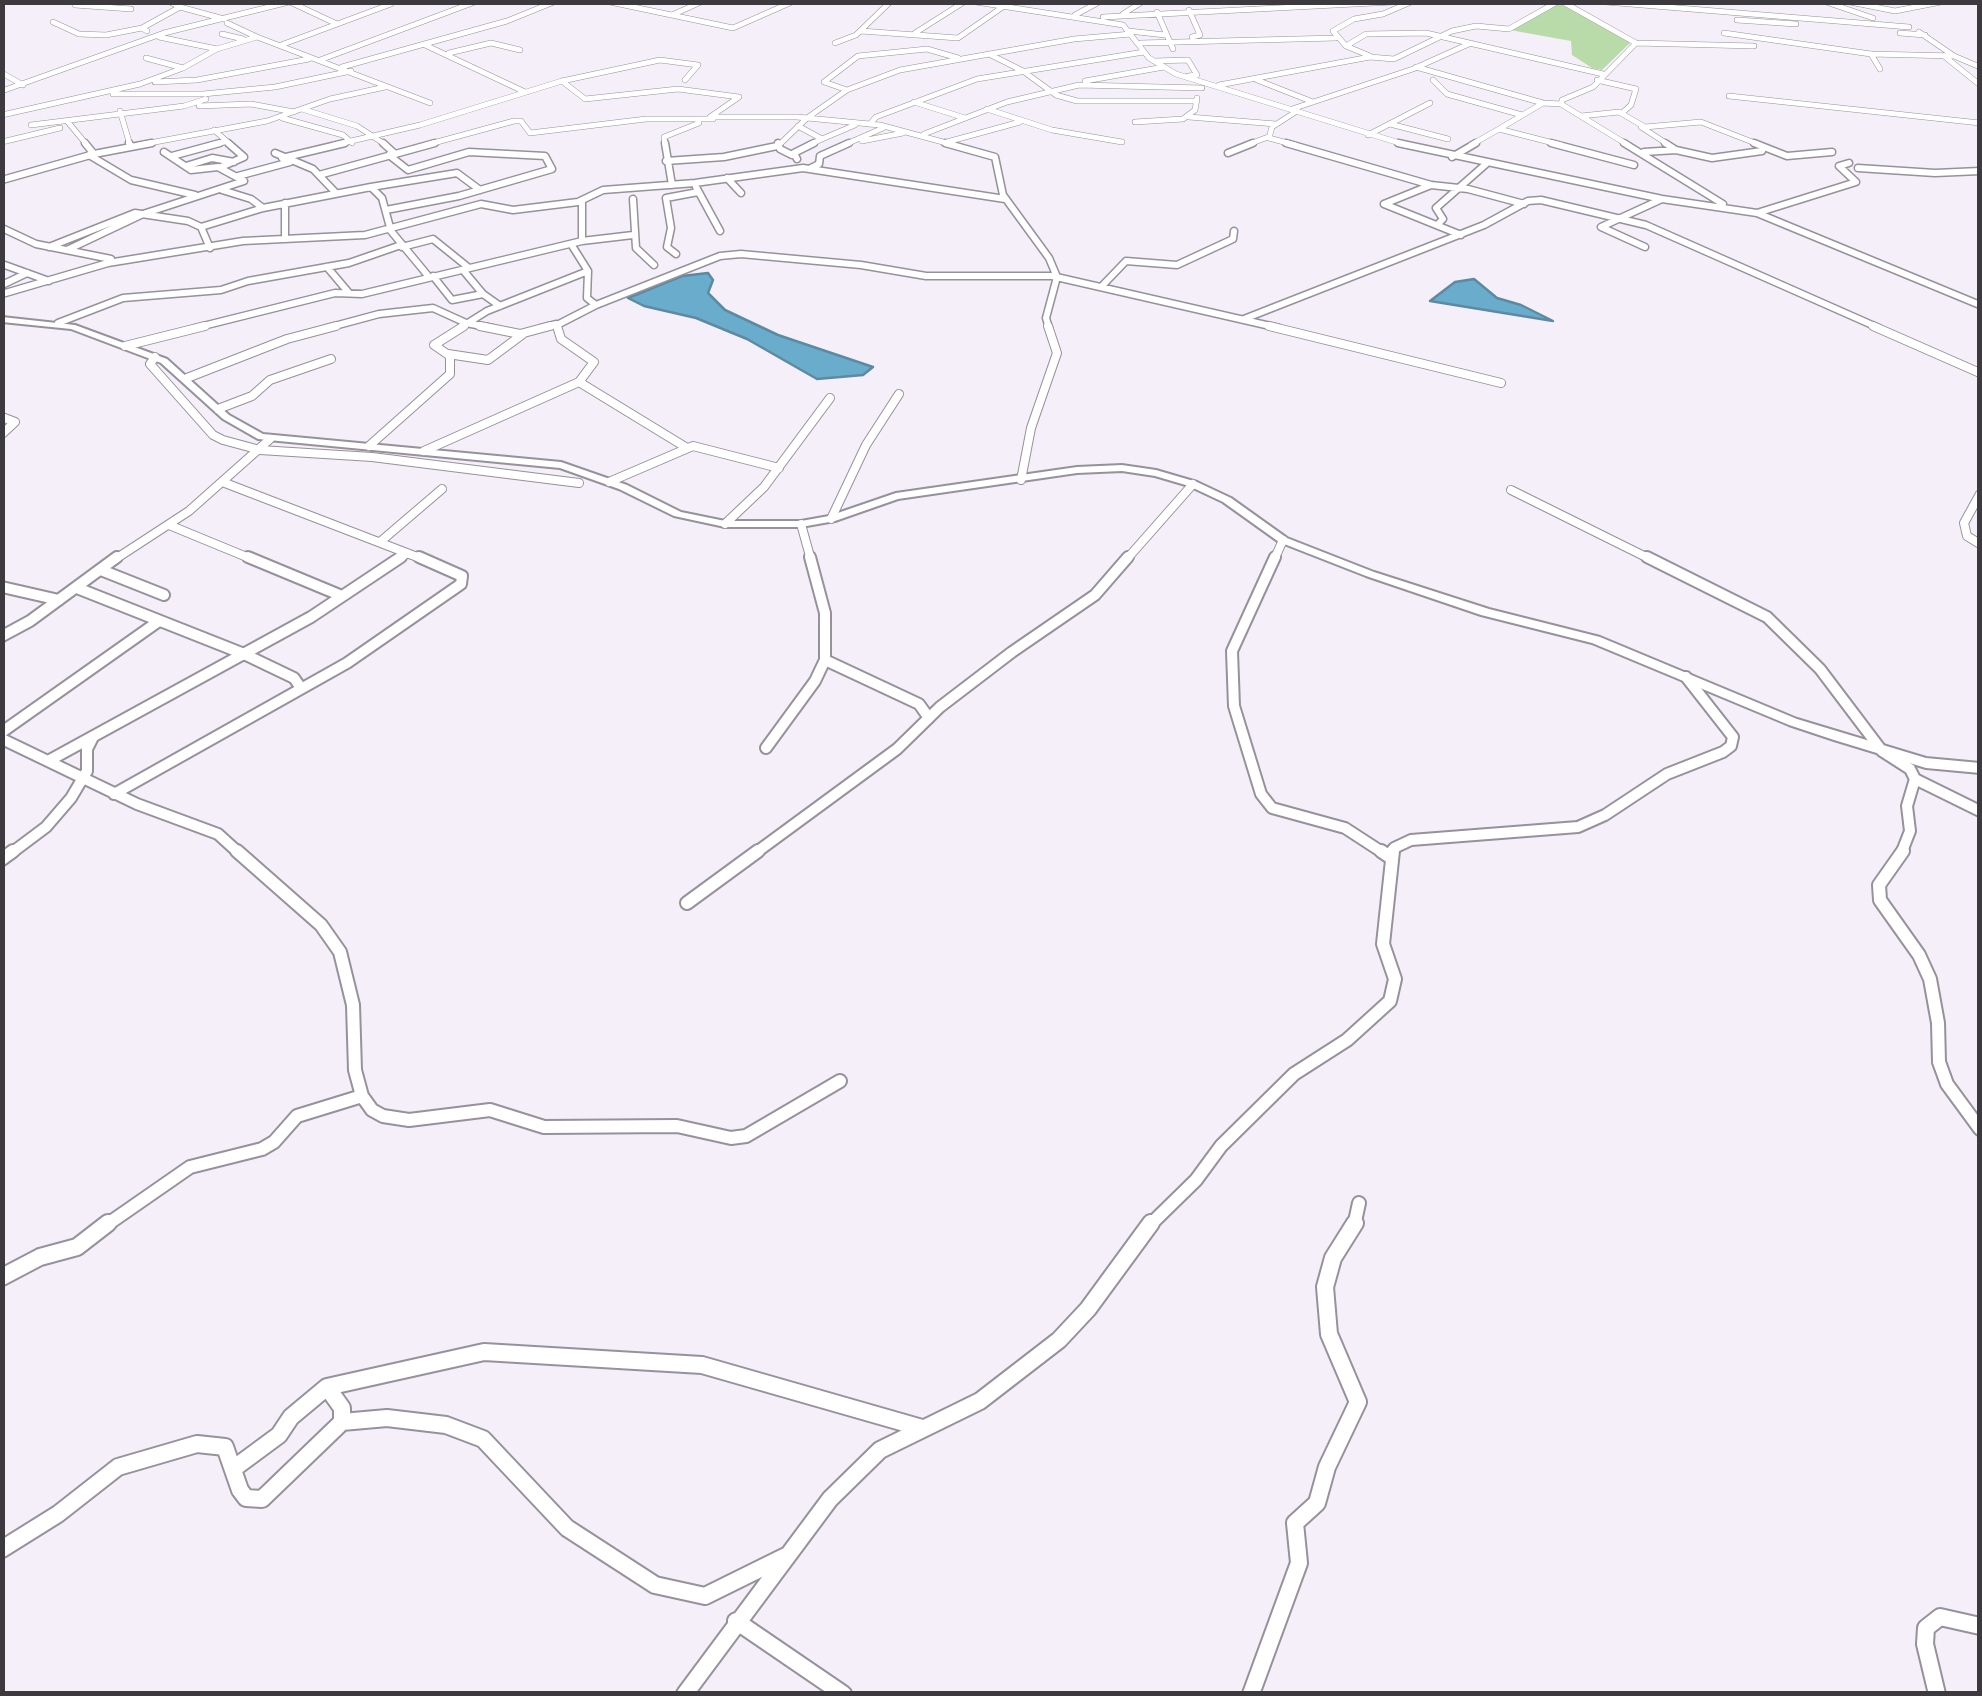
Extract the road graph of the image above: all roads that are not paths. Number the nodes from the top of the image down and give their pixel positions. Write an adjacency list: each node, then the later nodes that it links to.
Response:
1 (79, 2): 29 (street)
2 (170, 2): 27 (street)
3 (289, 2): 39 (street); 41 (street)
4 (476, 2): 65 (street)
5 (554, 2): 62 (street)
6 (610, 2): 28 (street)
7 (647, 2): 28 (street)
8 (701, 2): 34 (street)
9 (792, 2): 34 (street)
10 (890, 2): 45 (street)
11 (964, 2): 46 (street)
12 (976, 2): 26 (street)
13 (1099, 2): 35 (street)
14 (1142, 2): 36 (street)
15 (1217, 2): 31 (street)
16 (1393, 2): 23 (street)
17 (1411, 2): 54 (street)
18 (1606, 2): 32 (street)
19 (1826, 2): 42 (street)
20 (1850, 2): 21 (street)
21 (1941, 2)
22 (386, 3): 41 (street)
23 (1328, 3): 31 (street)
24 (1557, 3): 52 (street); 60 (street)
25 (1734, 3): 32 (street)
26 (1004, 6): 35 (street); 46 (street)
27 (180, 7): 39 (street); 43 (street)
28 (632, 8): 34 (street)
29 (131, 9)
30 (1189, 10): 31 (street); 33 (street); 55 (street)
31 (1203, 10)
32 (1728, 11): 38 (street); 42 (street)
33 (1157, 12): 36 (street); 55 (street)
34 (668, 15)
35 (1076, 15): 37 (street)
36 (1120, 15): 37 (street); 44 (street)
37 (1086, 17): 44 (street)
38 (1737, 20): 49 (street); 50 (street)
39 (225, 21): 51 (street); 53 (street)
40 (53, 22): 43 (street)
41 (337, 24): 61 (street)
42 (1909, 26): 50 (street)
43 (142, 28): 51 (street)
44 (1128, 30): 55 (street); 58 (street); 71 (street)
45 (861, 31): 46 (street); 57 (street)
46 (915, 33)
47 (1724, 33): 49 (street)
48 (222, 34): 56 (street)
49 (1749, 35): 72 (street)
50 (1925, 35): 74 (street)
51 (160, 36): 66 (street); 103 (street)
52 (1438, 36): 59 (street); 63 (street); 81 (street)
53 (257, 38): 56 (street); 61 (street)
54 (1336, 38): 55 (street); 63 (street)
55 (1168, 39): 58 (street); 80 (street)
56 (247, 40): 66 (street)
57 (835, 43)
58 (1140, 43): 69 (street)
59 (1471, 43): 84 (street); 92 (street)
60 (1636, 43): 64 (street); 92 (street)
61 (281, 45): 77 (street)
62 (424, 45): 67 (street); 70 (street)
63 (1346, 46): 75 (street)
64 (1754, 46)
65 (358, 47): 67 (street); 77 (street)
66 (217, 49): 86 (street)
67 (408, 49): 87 (street)
68 (520, 50): 70 (street)
69 (1144, 52): 79 (street); 82 (street)
70 (449, 53): 110 (street)
71 (988, 54): 78 (street); 90 (street)
72 (1871, 54): 73 (street); 88 (street)
73 (1944, 56): 74 (street); 102 (street)
74 (1954, 56): 85 (street)
75 (1374, 57): 81 (street); 95 (street)
76 (146, 58): 86 (street)
77 (316, 59): 87 (street); 99 (street)
78 (961, 59): 109 (street); 109 (street)
79 (1086, 60): 90 (street); 94 (street)
80 (1182, 60): 82 (street); 93 (street)
81 (1392, 60): 84 (street)
82 (1154, 61): 83 (street)
83 (1164, 66): 93 (street); 94 (street)
84 (1416, 67): 118 (street); 121 (street)
85 (1980, 67)
86 (182, 68): 99 (street)
87 (342, 68): 89 (street)
88 (1880, 69)
89 (351, 71): 106 (street); 108 (street)
90 (1023, 71): 111 (street); 117 (street)
91 (2, 73): 103 (street)
92 (1603, 74): 98 (street)
93 (1183, 76): 101 (street)
94 (1108, 78): 104 (street)
95 (1252, 78): 105 (street); 118 (street)
96 (685, 80): 100 (street)
97 (1433, 80): 133 (street)
98 (1597, 80): 122 (street); 131 (street)
99 (151, 81): 112 (street)
100 (562, 81): 110 (street); 139 (street)
101 (1194, 84): 104 (street); 105 (street); 107 (street); 116 (street)
102 (1980, 84)
103 (23, 85): 115 (street)
104 (1079, 85): 111 (street)
105 (1214, 86): 107 (street)
106 (385, 87): 119 (street); 128 (street)
107 (1226, 89): 127 (street)
108 (244, 90): 113 (street); 123 (street)
109 (847, 90): 137 (street)
110 (525, 92): 157 (street)
111 (1051, 92): 116 (street); 125 (street)
112 (94, 93): 113 (street); 130 (street)
113 (154, 96): 126 (street)
114 (1729, 96): 143 (street)
115 (5, 100): 130 (street)
116 (1197, 101): 135 (street)
117 (914, 102): 138 (street); 141 (street)
118 (1313, 102): 127 (street)
119 (430, 103)
120 (1430, 103): 147 (street)
121 (1543, 103): 122 (street); 133 (street)
122 (1562, 104): 134 (street)
123 (184, 106): 124 (street); 126 (street)
124 (203, 106): 128 (street); 132 (street)
125 (987, 109): 138 (street); 140 (street)
126 (140, 110): 129 (street)
127 (1295, 110): 146 (street); 156 (street)
128 (298, 111): 136 (street); 157 (street)
129 (120, 112): 144 (street); 167 (street)
130 (2, 113)
131 (1622, 113): 134 (street); 150 (street)
132 (208, 115)
133 (1522, 115): 153 (street)
134 (1581, 116): 175 (street)
135 (1189, 117): 142 (street); 146 (street)
136 (280, 118): 151 (street); 165 (street)
137 (807, 118): 139 (street); 145 (street); 149 (street)
138 (965, 118): 155 (street)
139 (713, 119): 177 (street); 182 (street)
140 (1021, 121): 163 (street); 164 (street)
141 (870, 122): 145 (street); 152 (street)
142 (1136, 122)
143 (1980, 123)
144 (68, 124): 148 (street); 161 (street); 176 (street)
145 (859, 124): 159 (street)
146 (1276, 124): 158 (street)
147 (1390, 124): 156 (street); 160 (street)
148 (31, 125)
149 (798, 126): 159 (street); 168 (street)
150 (1642, 126): 169 (street); 170 (street)
151 (216, 127): 162 (street); 167 (street)
152 (887, 127): 154 (street); 166 (street)
153 (1499, 129): 180 (street); 186 (street)
154 (912, 132): 155 (street); 166 (street)
155 (924, 134): 163 (street)
156 (1368, 134): 180 (street)
157 (376, 136): 165 (street); 177 (street)
158 (1268, 136): 174 (street); 198 (street)
159 (822, 139): 178 (street)
160 (1448, 139)
161 (2, 142)
162 (224, 142): 179 (street); 183 (street)
163 (947, 142): 209 (street)
164 (1122, 142)
165 (352, 143): 181 (street)
166 (849, 144): 189 (street)
167 (130, 146): 176 (street)
168 (778, 146): 172 (street); 178 (street)
169 (1676, 150): 170 (street); 175 (street)
170 (1767, 150): 173 (street)
171 (164, 152): 179 (street)
172 (756, 152): 182 (street); 192 (street)
173 (1832, 152)
174 (1228, 153)
175 (1645, 153): 186 (street); 217 (street)
176 (92, 154): 196 (street); 208 (street)
177 (391, 154): 194 (street); 203 (street)
178 (792, 155): 189 (street)
179 (172, 156): 187 (street)
180 (1452, 157): 185 (street)
181 (282, 158): 193 (street); 194 (street)
182 (666, 161): 197 (street)
183 (234, 162): 187 (street); 188 (street)
184 (1849, 163): 219 (street)
185 (1486, 164): 201 (street); 204 (street)
186 (1634, 165): 204 (street)
187 (186, 166): 188 (street)
188 (219, 168): 193 (street)
189 (810, 168): 192 (street); 209 (street)
190 (1858, 168): 191 (street)
191 (1980, 171)
192 (776, 172): 195 (street)
193 (238, 176): 202 (street)
194 (319, 176): 206 (street)
195 (728, 178): 200 (street); 207 (street)
196 (2, 180)
197 (672, 185): 200 (street); 212 (street)
198 (1431, 185): 201 (street); 222 (street)
199 (371, 187): 203 (street); 206 (street); 218 (street)
200 (696, 188): 226 (street); 238 (street)
201 (1461, 188): 215 (street); 222 (street)
202 (217, 190): 208 (street); 216 (street)
203 (480, 190): 211 (street)
204 (1616, 190): 210 (street)
205 (430, 192): 211 (street)
206 (336, 193): 214 (street)
207 (741, 193)
208 (195, 195): 220 (street)
209 (1005, 199): 247 (street)
210 (1662, 199): 217 (street); 221 (street)
211 (437, 200): 218 (street)
212 (582, 200): 225 (street); 231 (street)
213 (633, 200): 229 (street)
214 (285, 203): 216 (street); 230 (street)
215 (1524, 204): 221 (street); 228 (street)
216 (263, 208): 224 (street)
217 (1731, 208): 219 (street)
218 (386, 210): 225 (street)
219 (1757, 212): 255 (street)
220 (143, 214): 224 (street); 234 (street); 237 (street)
221 (1624, 216): 235 (street); 268 (street)
222 (1437, 225): 228 (street)
223 (2, 228): 234 (street)
224 (201, 228): 236 (street)
225 (391, 231): 230 (street); 233 (street)
226 (720, 231)
227 (1234, 231): 250 (street)
228 (1461, 234): 258 (street)
229 (633, 235): 231 (street); 241 (street)
230 (285, 239): 236 (street)
231 (582, 241): 232 (street)
232 (571, 244): 243 (street); 244 (street)
233 (402, 246): 242 (street); 243 (street); 246 (street)
234 (50, 247): 237 (street)
235 (1646, 247)
236 (210, 248): 239 (street)
237 (66, 250): 239 (street)
238 (676, 254)
239 (120, 261): 248 (street)
240 (2, 264): 245 (street)
241 (654, 265)
242 (327, 267): 252 (street); 260 (street)
243 (466, 269): 246 (street); 253 (street)
244 (588, 271): 254 (street); 256 (street)
245 (27, 272): 248 (street); 249 (street)
246 (431, 276): 252 (street); 253 (street)
247 (1057, 277): 250 (street); 254 (street); 283 (street)
248 (50, 281): 251 (street)
249 (2, 285)
250 (1102, 286): 258 (street)
251 (2, 294)
252 (353, 294): 257 (street); 264 (street)
253 (483, 294): 256 (street)
254 (596, 305): 262 (street)
255 (1980, 305)
256 (500, 306): 261 (street)
257 (379, 314): 261 (street); 269 (street)
258 (1244, 319): 271 (street)
259 (6, 322): 260 (street)
260 (58, 323): 264 (street)
261 (466, 323): 263 (street); 265 (street)
262 (559, 324): 263 (street); 270 (street)
263 (523, 334): 265 (street)
264 (125, 346): 266 (street)
265 (448, 354): 278 (street)
266 (155, 357): 269 (street); 280 (street)
267 (330, 359): 274 (street)
268 (1980, 373)
269 (186, 378): 274 (street)
270 (580, 382): 279 (street); 281 (street)
271 (1501, 383)
272 (899, 394): 291 (street)
273 (830, 398): 282 (street)
274 (218, 410): 277 (street)
275 (2, 416): 276 (street)
276 (2, 434)
277 (270, 438): 278 (street); 280 (street)
278 (370, 446): 281 (street)
279 (687, 448): 282 (street); 284 (street)
280 (260, 450): 285 (street); 286 (street)
281 (424, 452): 284 (street)
282 (779, 468): 292 (street)
283 (1021, 480): 287 (street); 291 (street)
284 (610, 482): 292 (street)
285 (225, 483): 294 (street); 296 (street)
286 (579, 484)
287 (1193, 484): 295 (street); 311 (street)
288 (442, 489): 296 (street)
289 (1511, 490): 315 (street)
290 (1980, 494): 297 (street)
291 (831, 519): 293 (street)
292 (725, 524): 293 (street)
293 (801, 524): 308 (street)
294 (169, 525): 299 (street); 303 (street)
295 (1283, 540): 309 (street); 322 (street)
296 (380, 542): 298 (street)
297 (1980, 544)
298 (406, 554): 303 (street); 310 (street)
299 (100, 570): 301 (street); 302 (street)
300 (2, 587): 304 (street)
301 (77, 588): 304 (street); 305 (street)
302 (164, 596)
303 (342, 596): 307 (street)
304 (59, 600): 306 (street)
305 (159, 621): 307 (street); 312 (street)
306 (2, 636)
307 (244, 654): 310 (street); 313 (street)
308 (825, 660): 311 (street); 314 (street)
309 (1686, 678): 315 (street); 322 (street)
310 (301, 688): 320 (street)
311 (929, 718): 324 (street)
312 (2, 735): 316 (street)
313 (94, 737): 316 (street); 318 (street)
314 (766, 748)
315 (1882, 751): 317 (street); 319 (street)
316 (50, 760): 318 (street)
317 (1980, 768)
318 (84, 776): 320 (street); 323 (street)
319 (1915, 779): 321 (street); 327 (street)
320 (114, 794): 326 (street)
321 (1980, 811)
322 (1390, 857): 332 (street)
323 (2, 860)
324 (687, 904)
325 (840, 1081): 326 (street)
326 (362, 1096): 329 (street)
327 (1980, 1129)
328 (1359, 1202): 340 (street)
329 (2, 1276)
330 (327, 1387): 331 (street); 332 (street); 333 (street)
331 (342, 1422): 333 (street); 335 (street)
332 (922, 1428): 335 (street)
333 (232, 1469): 334 (street)
334 (2, 1549)
335 (789, 1554): 336 (street)
336 (736, 1622): 338 (street); 339 (street)
337 (1980, 1626): 341 (street)
338 (685, 1694)
339 (843, 1694)
340 (1250, 1694)
341 (1937, 1694)

